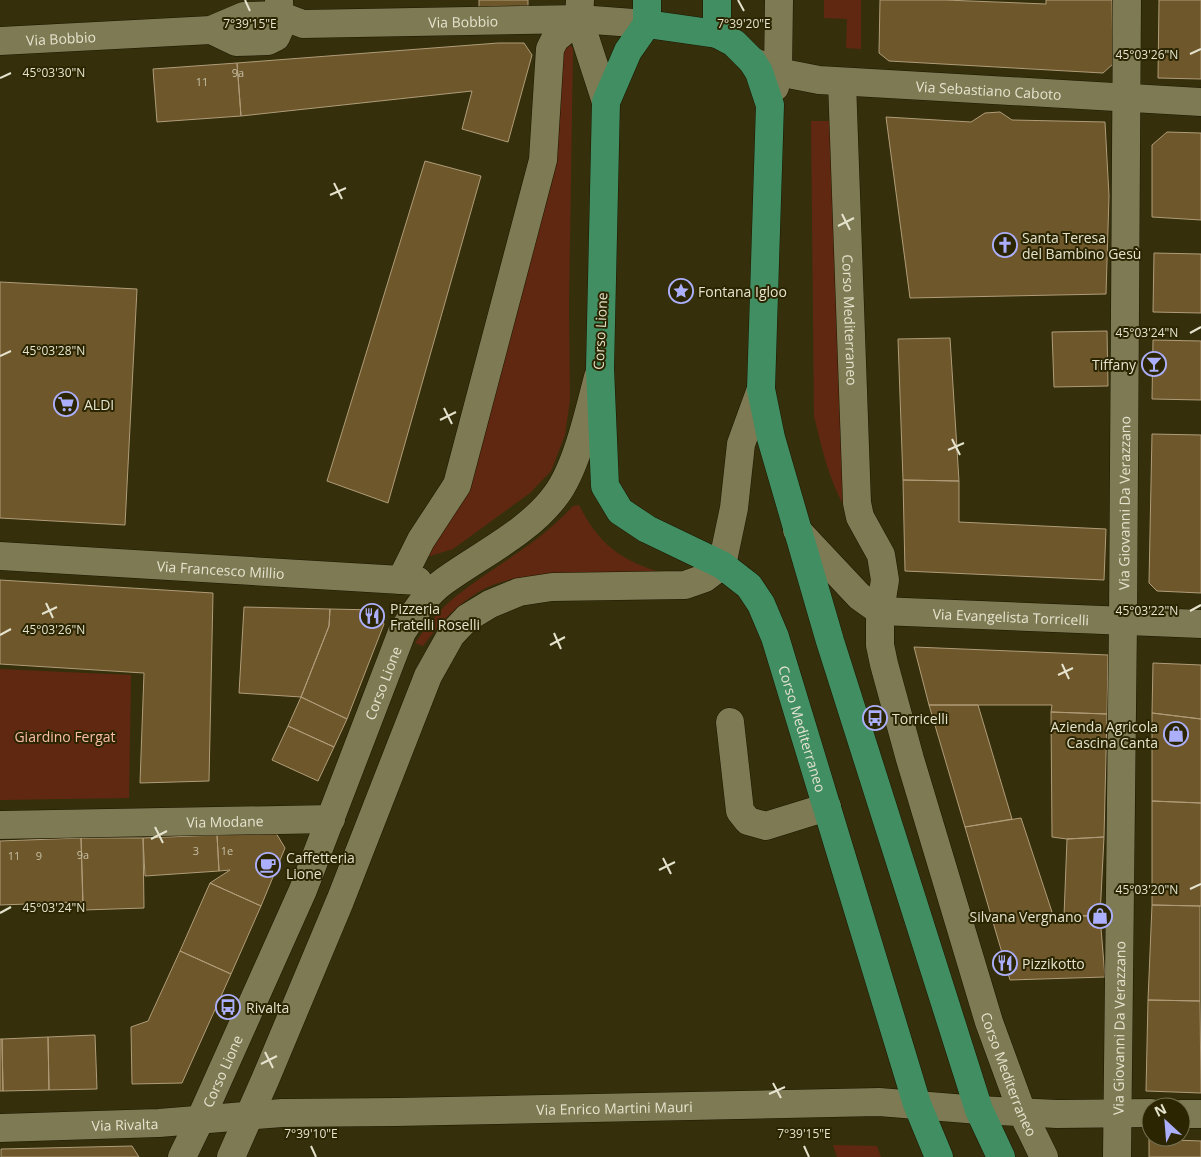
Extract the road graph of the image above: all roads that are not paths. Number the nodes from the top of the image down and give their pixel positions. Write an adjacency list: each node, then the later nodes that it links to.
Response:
1 (717, 0): 7 (main road)
2 (779, 0): 10 (street)
3 (1127, 0): 12 (street, Via Giovanni Da Verazzano)
4 (279, 8): 5 (street, Via Bobbio); 8 (street, Via Bobbio)
5 (579, 10): 6 (street, Via Bobbio); 13 (street, Corso Lione); 21 (street)
6 (647, 12): 7 (main road); 13 (main road, Corso Lione)
7 (717, 34): 9 (main road)
8 (0, 41)
9 (752, 61): 10 (street); 15 (main road)
10 (778, 72): 11 (street, Via Sebastiano Caboto); 15 (street)
11 (842, 82): 12 (street, Via Sebastiano Caboto); 23 (street, Corso Mediterraneo)
12 (1126, 98): 14 (street, Via Sebastiano Caboto); 24 (street, Via Giovanni Da Verazzano)
13 (606, 102): 16 (main road, Corso Lione)
14 (1201, 102)
15 (770, 105): 17 (main road)
16 (600, 368): 20 (main road, Corso Mediterraneo); 22 (street, Corso Lione)
17 (761, 389): 18 (main road); 20 (street)
18 (797, 530): 23 (street); 31 (main road)
19 (0, 556): 21 (street, Via Francesco Millio)
20 (722, 565): 27 (main road, Corso Mediterraneo); 35 (street)
21 (401, 580): 22 (street, Via Francesco Millio)
22 (442, 583): 28 (street, Corso Lione)
23 (880, 611): 24 (street, Via Evangelista Torricelli); 32 (street, Corso Mediterraneo)
24 (1123, 621): 25 (street, Via Evangelista Torricelli); 33 (street, Via Giovanni Da Verazzano)
25 (1201, 624)
26 (730, 722): 27 (street)
27 (827, 807): 30 (main road, Corso Mediterraneo)
28 (331, 819): 29 (street, Via Modane); 36 (street, Corso Lione)
29 (0, 825)
30 (917, 1104): 31 (street, Via Enrico Martini Mauri); 35 (street, Via Enrico Martini Mauri); 40 (main road, Corso Mediterraneo)
31 (979, 1110): 32 (street, Via Enrico Martini Mauri); 41 (main road)
32 (1022, 1112): 33 (street, Via Enrico Martini Mauri); 42 (street, Corso Mediterraneo)
33 (1116, 1112): 34 (street, Via Enrico Martini Mauri); 43 (street, Via Giovanni Da Verazzano)
34 (1141, 1113)
35 (250, 1116): 36 (street, Via Rivalta); 39 (street)
36 (200, 1120): 37 (street, Via Rivalta); 38 (street, Corso Lione)
37 (0, 1128)
38 (182, 1157)
39 (231, 1157)
40 (939, 1157)
41 (1001, 1157)
42 (1044, 1157)
43 (1117, 1157)

